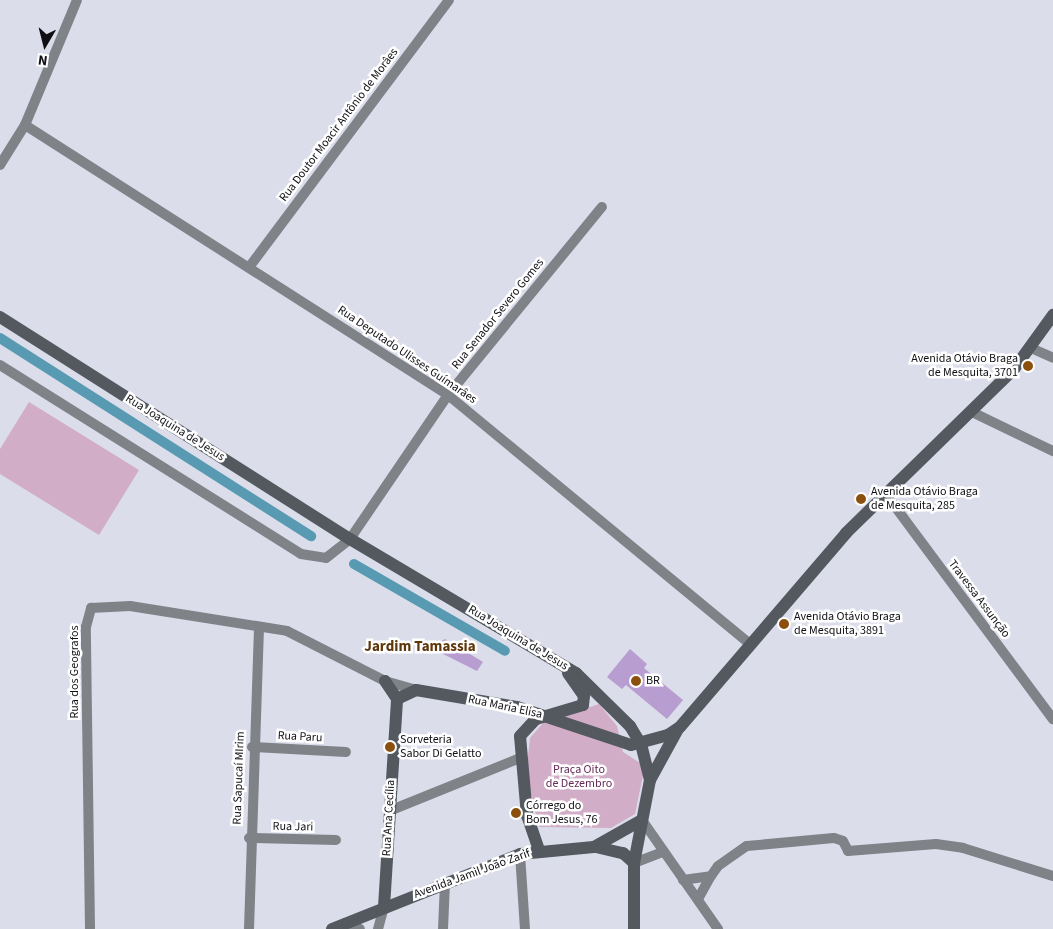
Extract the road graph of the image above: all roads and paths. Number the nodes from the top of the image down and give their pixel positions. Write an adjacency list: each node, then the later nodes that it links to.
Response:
1 (77, 0): 3 (street)
2 (450, 0): 6 (street, Rua Doutor Moacir Antônio de Morâes)
3 (25, 125): 4 (street); 6 (street, Rua Deputado Ulisses Guímarâes)
4 (0, 165)
5 (602, 207): 12 (street, Rua Senador Severo Gomes)
6 (250, 266): 12 (street, Rua Deputado Ulisses Guímarâes)
7 (1053, 315): 9 (main road)
8 (0, 318): 16 (main road, Rua Joaquina de Jesus)
9 (1031, 348): 10 (street); 13 (main road)
10 (1053, 358)
11 (0, 365): 16 (street)
12 (448, 395): 16 (street, Rua Senador Severo Gomes); 18 (street, Rua Deputado Ulisses Guímarâes)
13 (974, 413): 14 (street); 15 (main road)
14 (1053, 451)
15 (885, 493): 18 (main road); 24 (street, Travessa Assunção)
16 (350, 539): 19 (main road, Rua Joaquina de Jesus)
17 (259, 627): 20 (street, Rua dos Geografos); 27 (street, Rua Sapucaí MIrim); 47 (street, Rua dos Geografos)
18 (749, 643): 25 (main road)
19 (560, 662): 23 (main road); 26 (main road, Rua Joaquina de Jesus)
20 (385, 681): 21 (street, Rua dos Geografos); 22 (main road)
21 (416, 690): 22 (main road); 23 (main road, Rua Maria Elisa)
22 (397, 699): 31 (main road, Rua Ana Cecília)
23 (545, 716): 26 (main road, Rua Maria Elisa); 29 (main road)
24 (1053, 719)
25 (680, 727): 26 (main road); 30 (main road)
26 (641, 744): 30 (main road)
27 (252, 747): 28 (street, Rua Paru); 33 (street, Rua Sapucaí MIrim)
28 (346, 752)
29 (520, 758): 31 (street); 36 (main road)
30 (650, 780): 32 (main road)
31 (389, 811): 45 (main road, Rua Ana Cecília)
32 (642, 820): 35 (main road, Avenida Jamil João Zarif); 37 (street); 39 (main road)
33 (249, 838): 34 (street, Rua Jari); 48 (street, Rua Sapucaí MIrim)
34 (336, 840)
35 (594, 847): 36 (main road, Avenida Jamil João Zarif); 39 (main road)
36 (539, 850): 38 (main road, Avenida Jamil João Zarif)
37 (663, 852): 39 (street); 42 (street)
38 (520, 854): 43 (main road, Avenida Jamil João Zarif); 53 (street)
39 (634, 863): 54 (main road)
40 (711, 876): 41 (street); 42 (street); 44 (street)
41 (1053, 876)
42 (683, 880): 44 (street)
43 (445, 883): 45 (main road, Avenida Jamil João Zarif); 52 (street)
44 (698, 899): 55 (street)
45 (384, 907): 46 (main road, Avenida Jamil João Zarif); 51 (street)
46 (345, 923): 49 (main road, Avenida Jamil João Zarif); 50 (street)
47 (90, 929)
48 (249, 929)
49 (332, 929)
50 (360, 929)
51 (378, 929)
52 (443, 929)
53 (525, 929)
54 (634, 929)
55 (718, 929)

